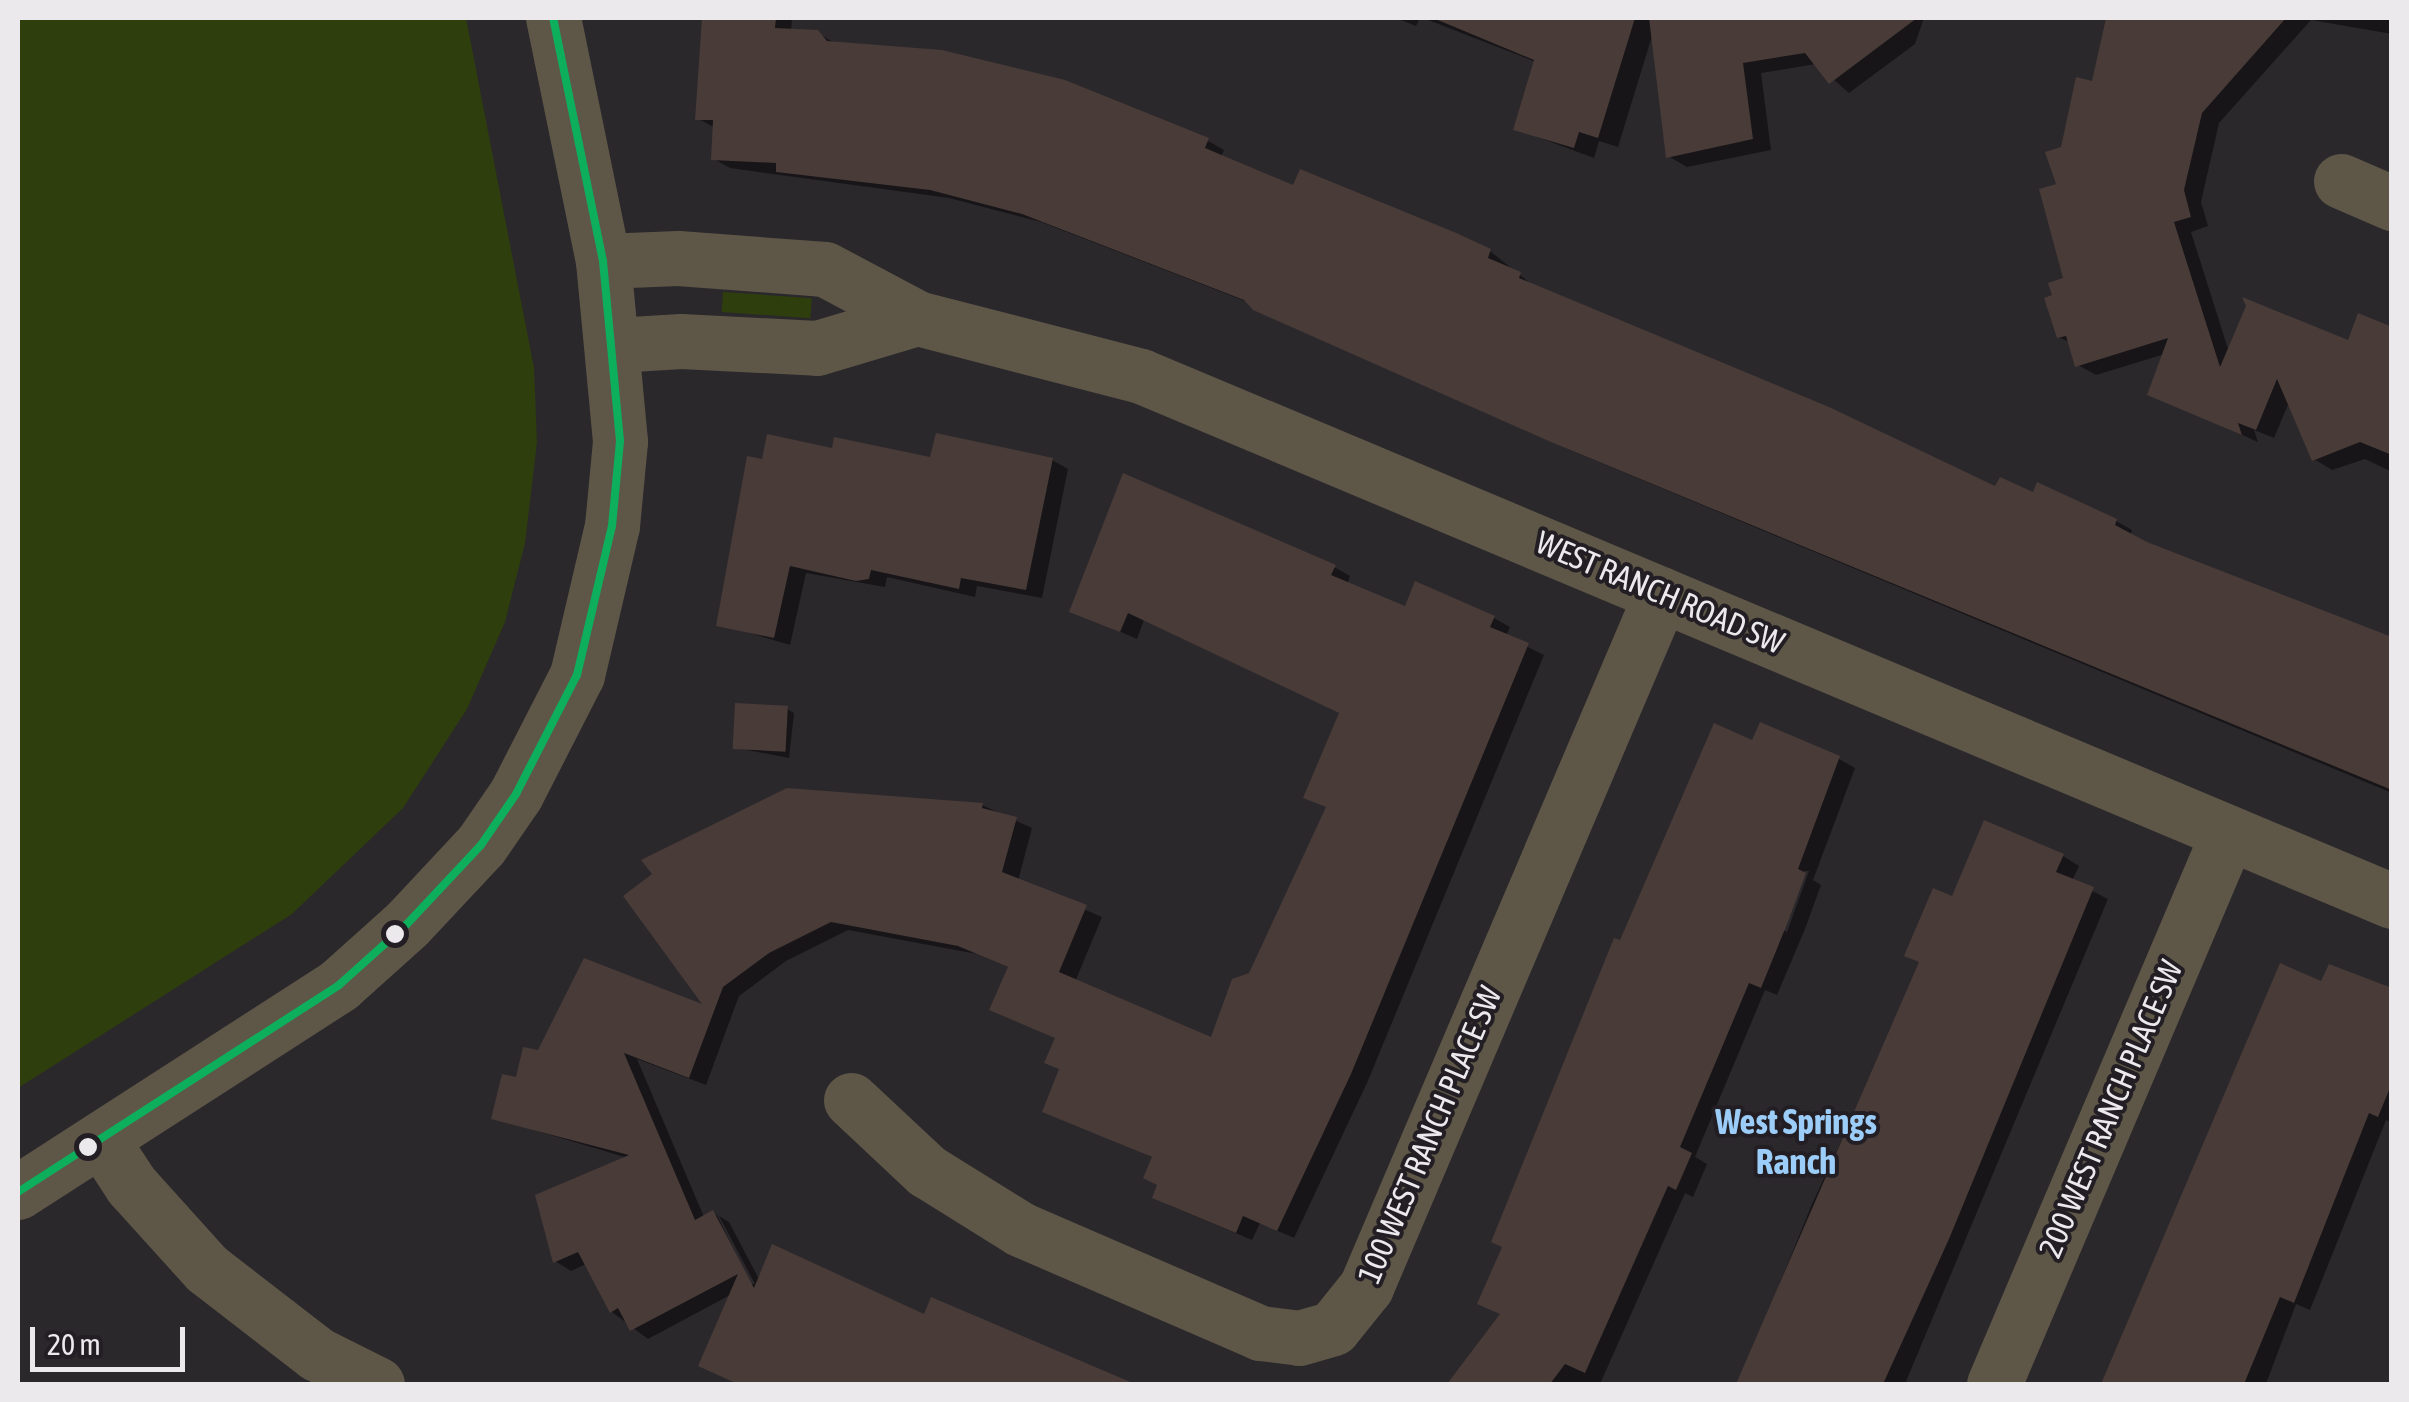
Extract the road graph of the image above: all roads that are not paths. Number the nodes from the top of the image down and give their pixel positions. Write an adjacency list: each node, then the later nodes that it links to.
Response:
1 (554, 18): 4 (street)
2 (2341, 181): 3 (street)
3 (2392, 202)
4 (602, 261): 5 (street, WEST RANCH ROAD SW); 6 (street)
5 (917, 318): 6 (street, WEST RANCH ROAD SW); 7 (street, WEST RANCH ROAD SW)
6 (615, 345): 11 (street)
7 (1661, 594): 8 (street, WEST RANCH ROAD SW); 10 (street, 100 WEST RANCH PLACE SW)
8 (2228, 833): 9 (street, WEST RANCH ROAD SW); 14 (street, 200 WEST RANCH PLACE SW)
9 (2392, 901)
10 (851, 1100)
11 (101, 1139): 12 (street); 13 (street)
12 (18, 1192)
13 (378, 1384)
14 (1994, 1384)

